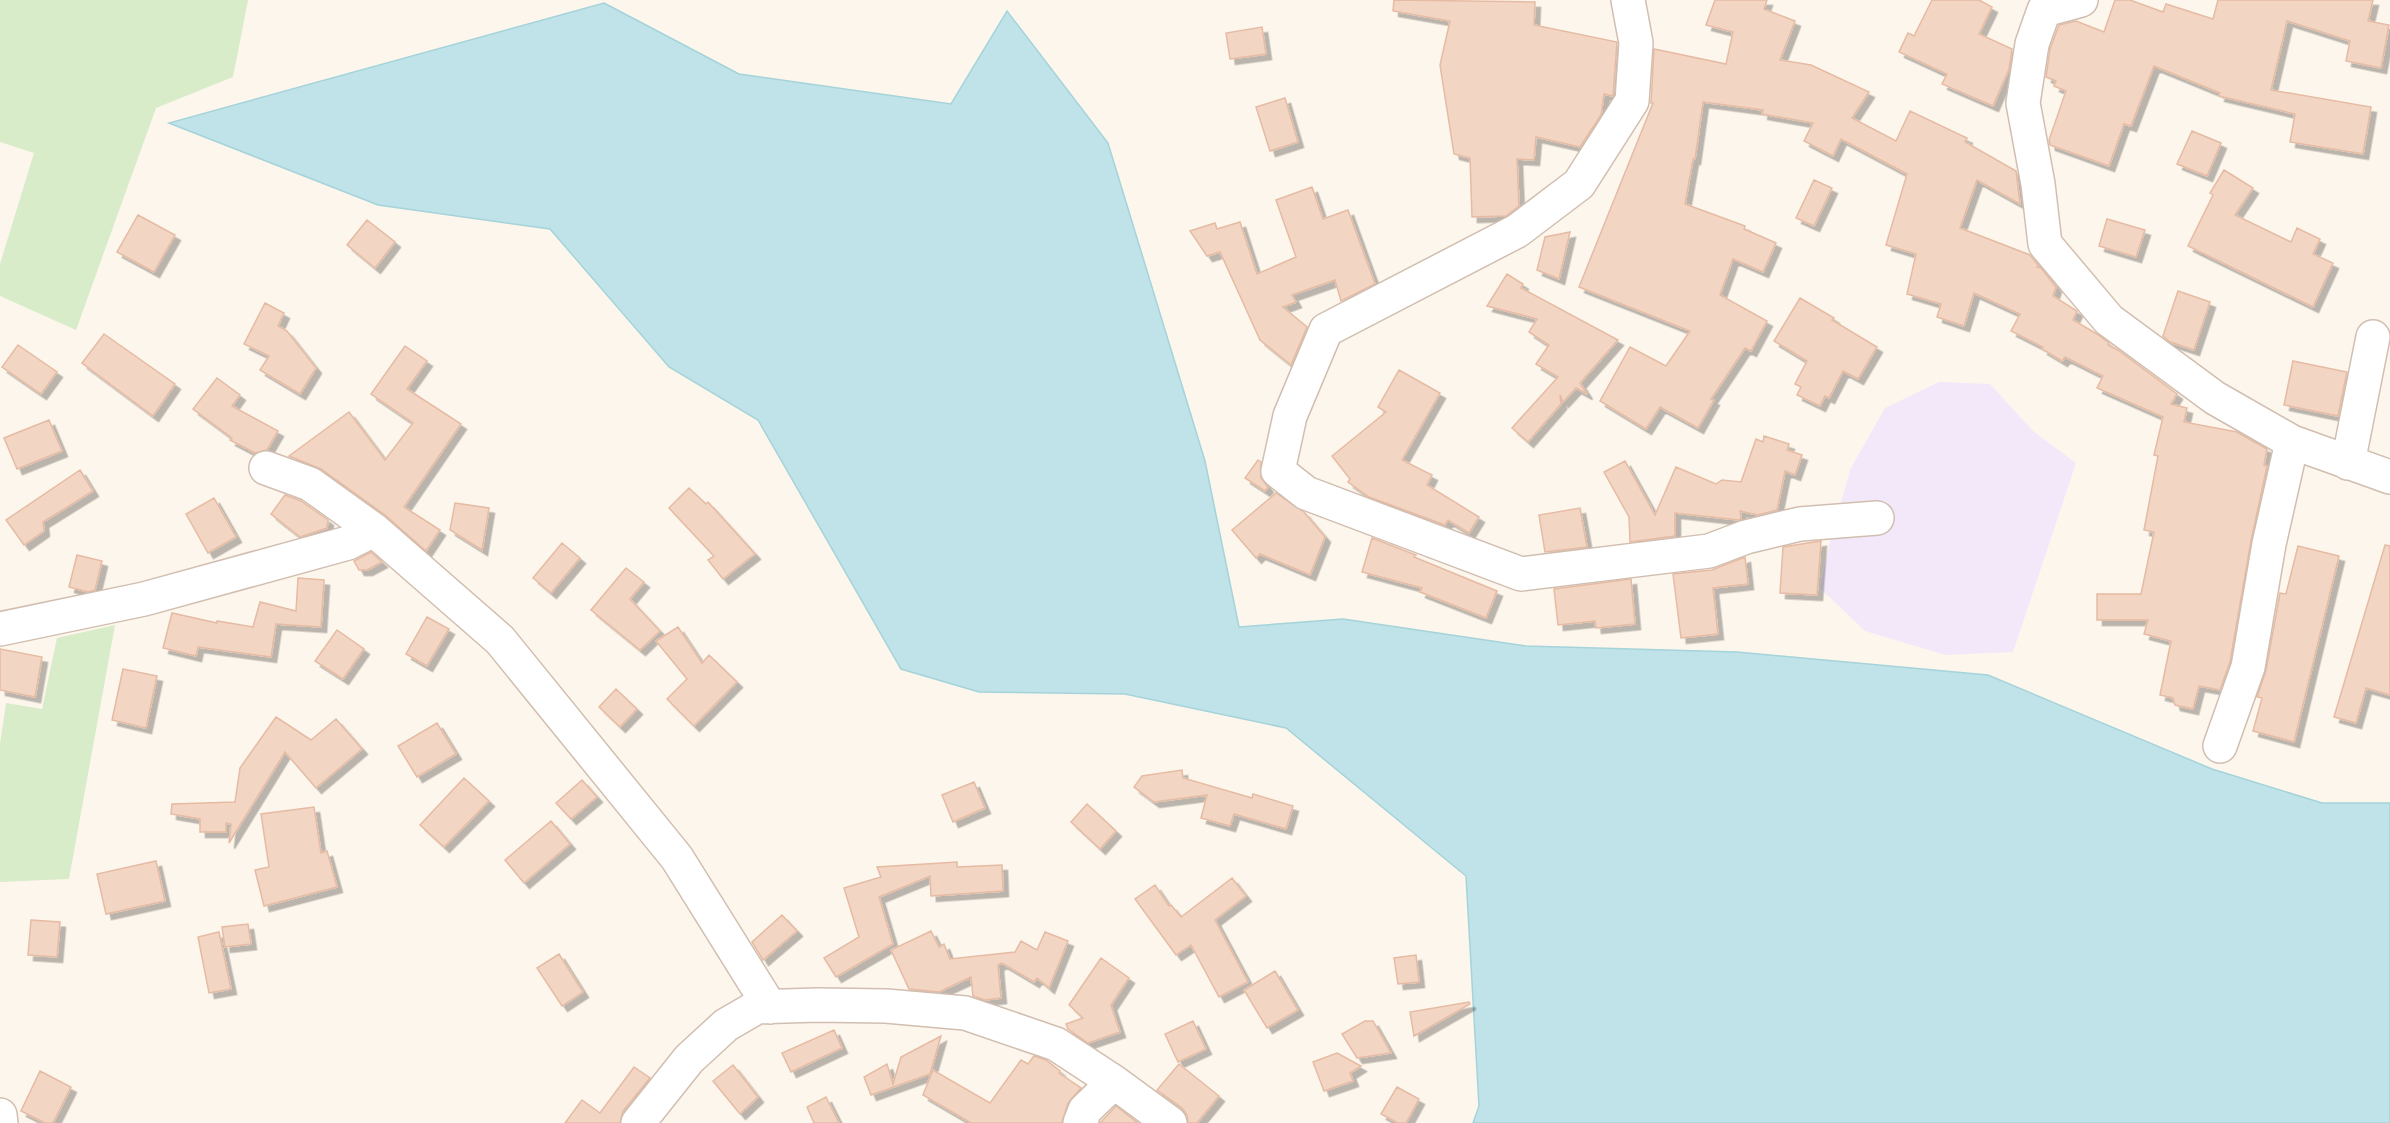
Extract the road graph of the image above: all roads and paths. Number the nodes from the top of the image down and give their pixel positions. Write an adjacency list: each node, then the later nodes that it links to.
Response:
1 (1628, 0): 9 (street)
2 (2080, 0): 3 (street)
3 (2039, 5): 5 (street)
4 (2373, 337): 6 (street)
5 (2292, 442): 6 (street); 12 (street)
6 (2348, 463): 8 (street)
7 (266, 468): 10 (street)
8 (2390, 477)
9 (1877, 518)
10 (374, 530): 11 (street); 13 (street)
11 (0, 629)
12 (2220, 746)
13 (770, 1007): 14 (street); 17 (street)
14 (1114, 1082): 18 (street); 19 (street)
15 (0, 1115): 16 (street)
16 (1, 1123)
17 (638, 1123)
18 (1080, 1123)
19 (1170, 1123)

